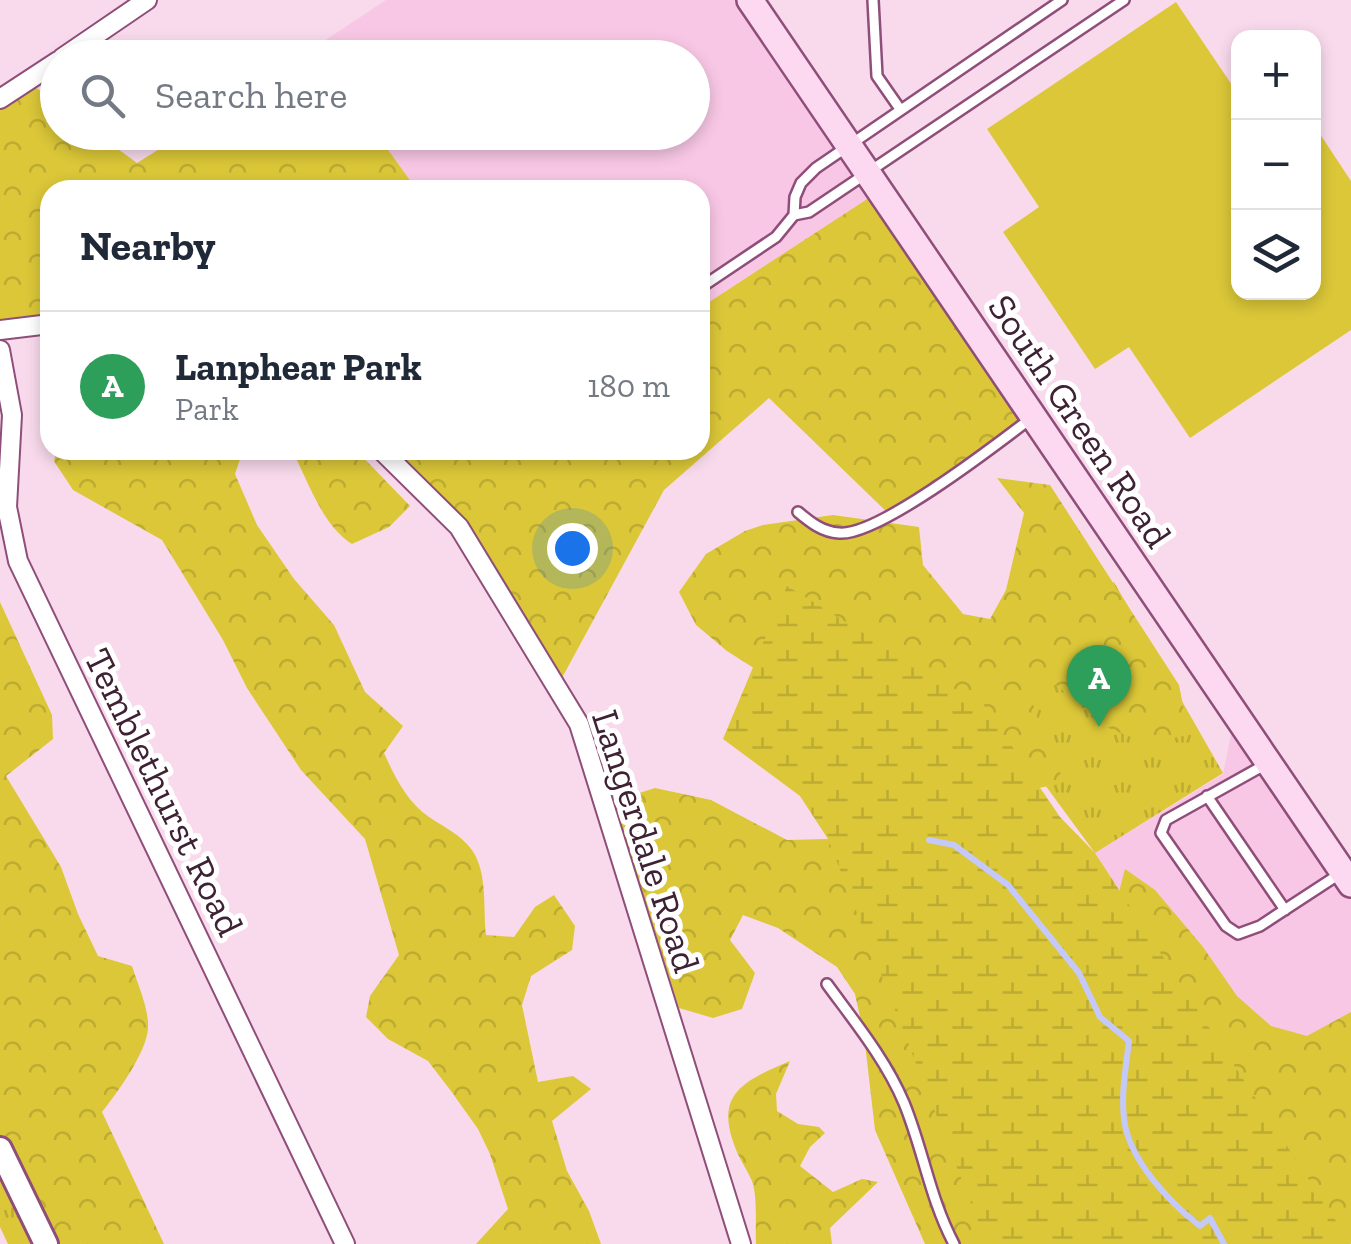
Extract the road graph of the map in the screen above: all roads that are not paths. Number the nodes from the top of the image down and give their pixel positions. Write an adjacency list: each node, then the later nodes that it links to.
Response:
1 (147, 0): 6 (street)
2 (750, 0): 10 (main road, South Green Road)
3 (873, 0): 9 (lane)
4 (1062, 0): 9 (lane)
5 (1124, 0): 11 (lane)
6 (88, 40)
7 (40, 73): 8 (street)
8 (0, 100)
9 (900, 109): 10 (lane)
10 (847, 145): 11 (main road, South Green Road); 12 (lane)
11 (866, 172): 12 (lane); 17 (main road, South Green Road)
12 (794, 215): 13 (lane)
13 (710, 281)
14 (40, 325): 15 (street)
15 (0, 330)
16 (0, 350): 27 (street, Temblethurst Road)
17 (1032, 418): 19 (lane); 20 (main road, South Green Road)
18 (391, 460): 28 (street, Langerdale Road)
19 (798, 512)
20 (1268, 763): 21 (lane); 22 (main road, South Green Road)
21 (1207, 796): 23 (lane); 23 (lane)
22 (1347, 878): 23 (lane)
23 (1284, 910)
24 (827, 984): 29 (lane)
25 (0, 1149): 26 (street)
26 (46, 1244)
27 (345, 1244)
28 (740, 1244)
29 (954, 1244)

